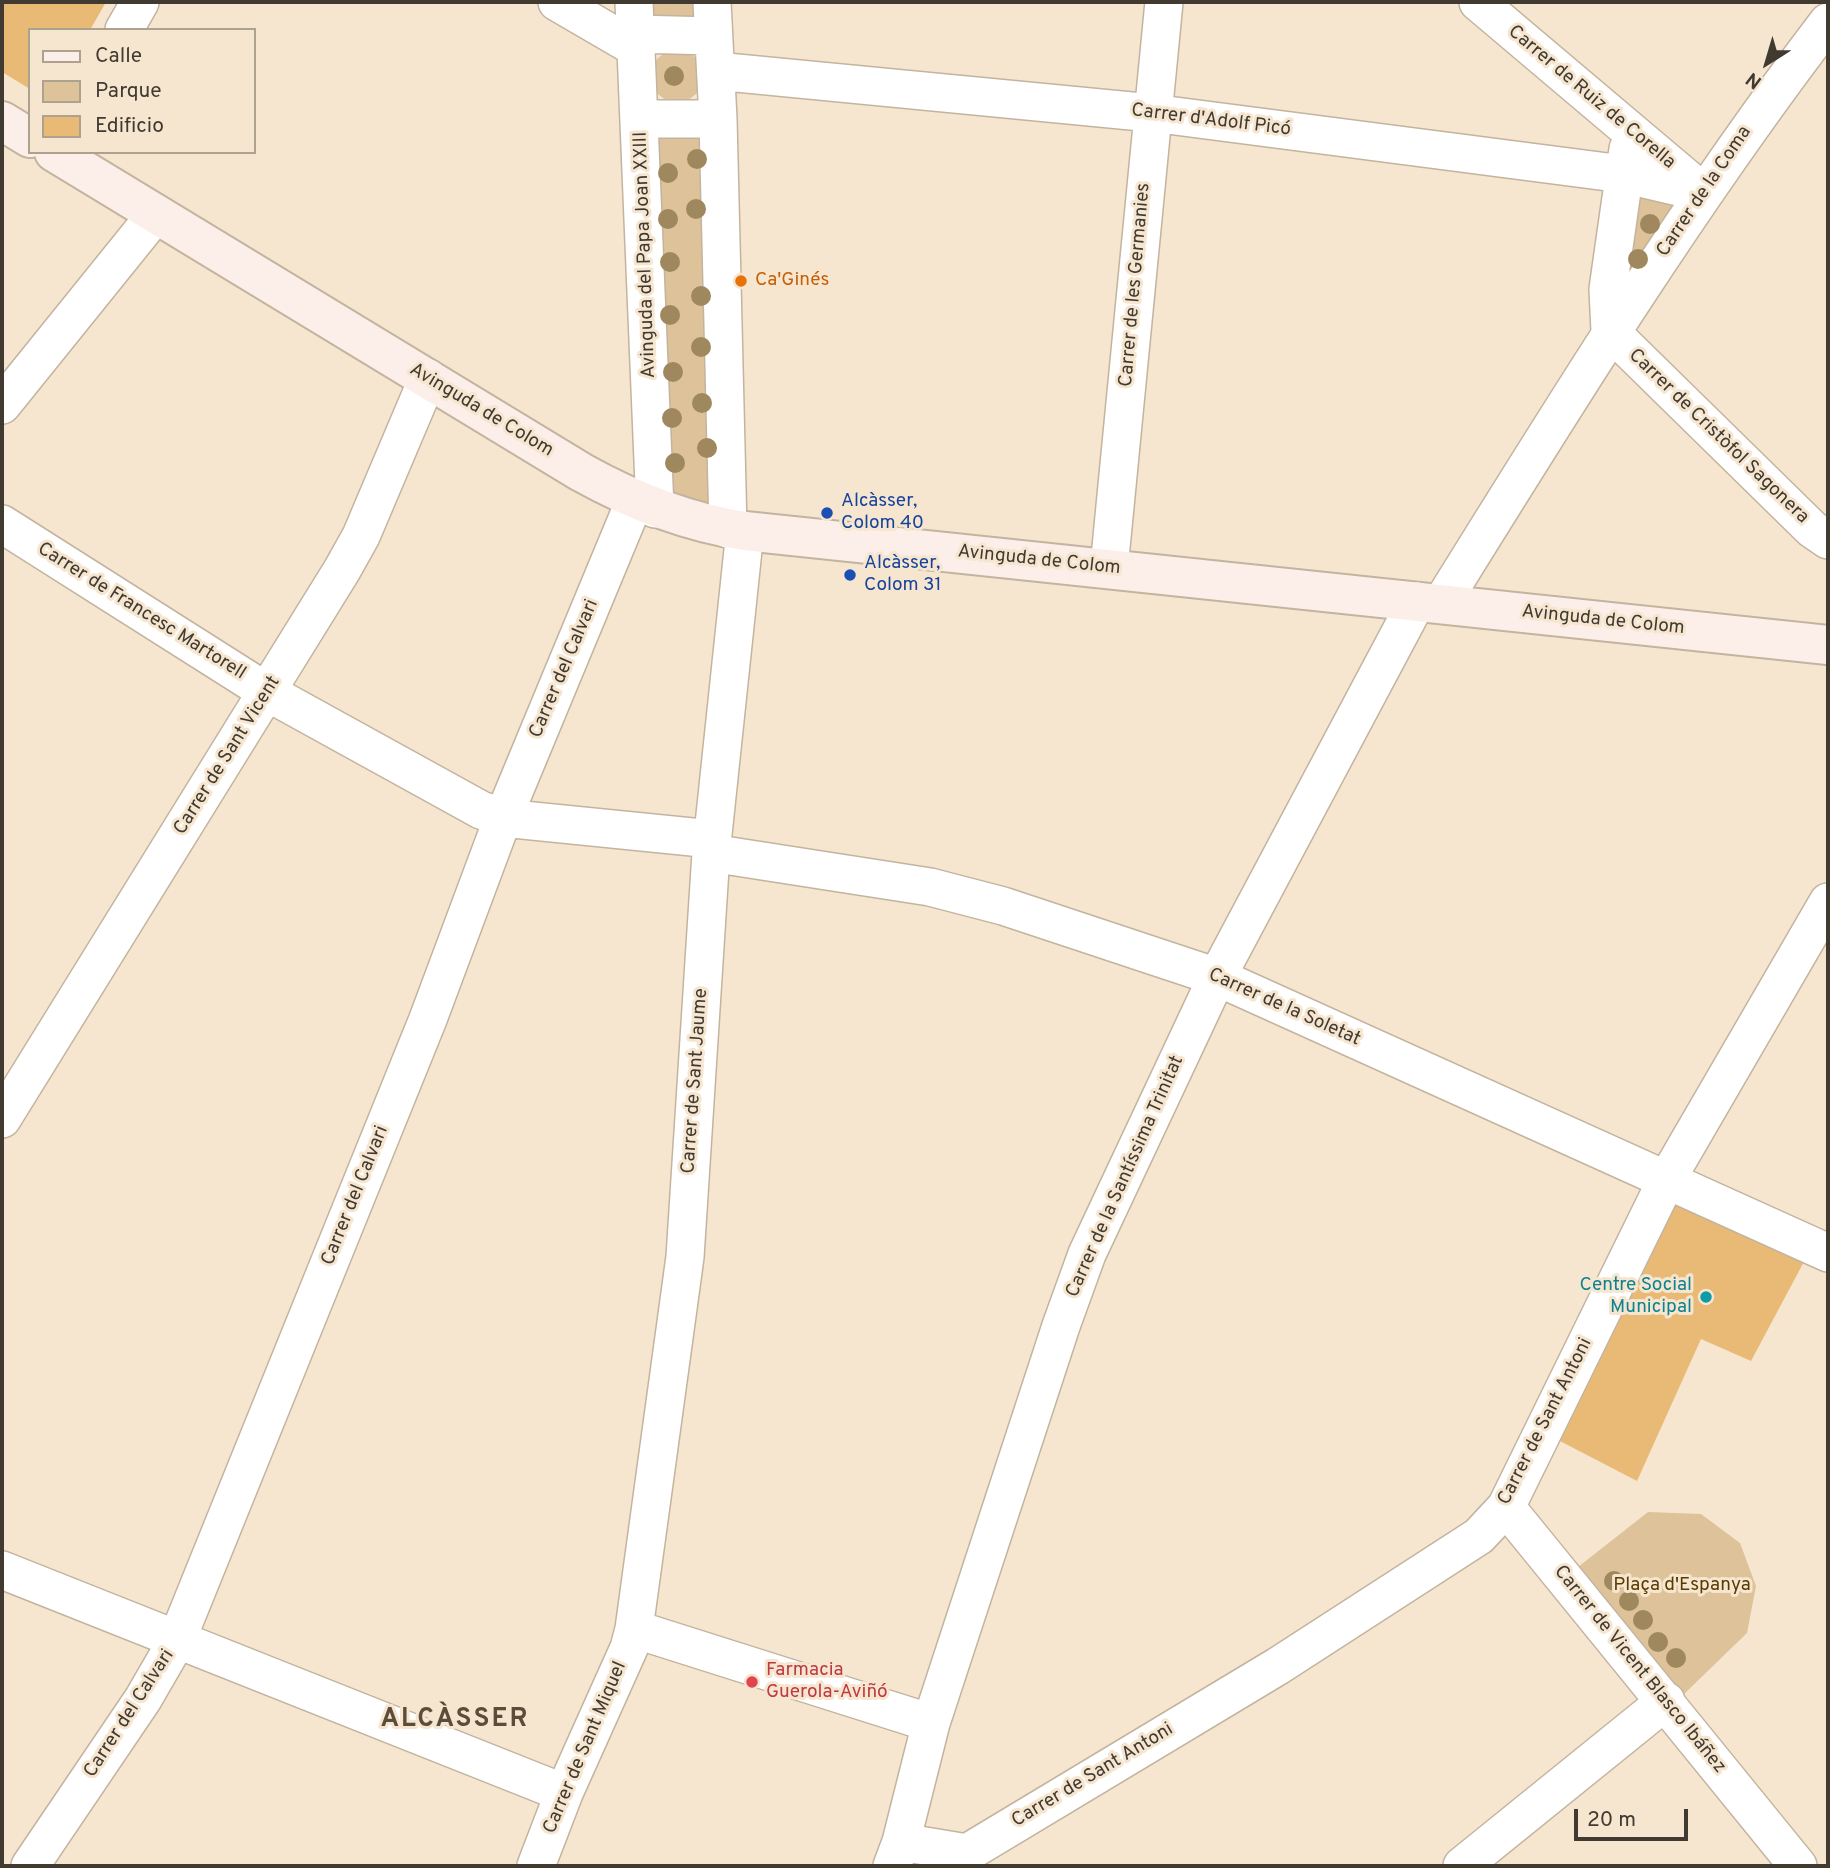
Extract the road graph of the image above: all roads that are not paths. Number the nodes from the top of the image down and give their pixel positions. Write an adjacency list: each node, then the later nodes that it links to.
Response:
1 (140, 2): 6 (street)
2 (557, 2): 7 (street)
3 (1164, 2): 9 (street, Carrer de les Germanies)
4 (1478, 2): 13 (street, Carrer de Ruiz de Corella)
5 (1828, 22): 17 (street, Carrer de la Coma)
6 (125, 28)
7 (635, 28): 8 (street, Carrer d'Adolf Picó); 10 (street, Avinguda del Papa Joan XXIII)
8 (714, 36): 9 (street, Carrer d'Adolf Picó); 11 (street)
9 (1152, 113): 16 (street, Carrer d'Adolf Picó); 26 (street, Carrer de les Germanies)
10 (640, 119): 11 (street); 22 (street, Avinguda del Papa Joan XXIII)
11 (718, 119): 24 (street)
12 (2, 121): 14 (street)
13 (1632, 135): 16 (street); 17 (street, Carrer de Ruiz de Corella)
14 (28, 137)
15 (57, 154): 18 (street, Avinguda de Colom)
16 (1623, 174): 17 (street, Carrer d'Adolf Picó); 19 (street)
17 (1704, 193): 19 (street, Carrer de la Coma)
18 (156, 214): 20 (street, Avinguda de Colom); 21 (street)
19 (1610, 331): 25 (street, Carrer de Cristòfol Sagonera); 27 (street, Carrer de la Coma)
20 (428, 379): 22 (street, Avinguda de Colom); 29 (street, Carrer de Sant Vicent)
21 (2, 405)
22 (645, 505): 24 (street, Avinguda de Colom); 30 (street, Carrer del Calvari)
23 (2, 524): 29 (street, Carrer de Francesc Martorell)
24 (736, 530): 26 (street, Avinguda de Colom); 31 (street, Carrer de Sant Jaume)
25 (1828, 540)
26 (1109, 568): 27 (street, Avinguda de Colom)
27 (1429, 603): 28 (street, Avinguda de Colom); 33 (street, Carrer de la Santíssima Trinitat)
28 (1828, 645)
29 (267, 692): 30 (street, Carrer de Francesc Martorell); 34 (street, Carrer de Sant Vicent)
30 (503, 818): 31 (street, Carrer de Francesc Martorell); 40 (street, Carrer del Calvari)
31 (712, 846): 33 (street, Carrer de la Soletat); 39 (street, Carrer de Sant Jaume)
32 (1828, 902): 35 (street, Carrer de Sant Antoni)
33 (1217, 977): 35 (street, Carrer de la Soletat); 42 (street, Carrer de la Santíssima Trinitat)
34 (2, 1119)
35 (1667, 1179): 36 (street, Carrer de la Soletat); 37 (street, Carrer de Sant Antoni)
36 (1828, 1253)
37 (1506, 1507): 41 (street, Carrer de Vicent Blasco Ibáñez); 45 (street, Carrer de Sant Antoni)
38 (2, 1570): 40 (street)
39 (634, 1629): 42 (street); 43 (street, Carrer de Sant Miquel)
40 (176, 1642): 43 (street); 46 (street, Carrer del Calvari)
41 (1665, 1701): 48 (street); 49 (street, Carrer de Vicent Blasco Ibáñez)
42 (931, 1723): 44 (street, Carrer de la Santíssima Trinitat)
43 (564, 1793): 47 (street, Carrer de Sant Miquel)
44 (896, 1854): 45 (street, Carrer de Sant Antoni)
45 (972, 1859)
46 (30, 1866)
47 (536, 1866)
48 (1462, 1866)
49 (1798, 1866)

